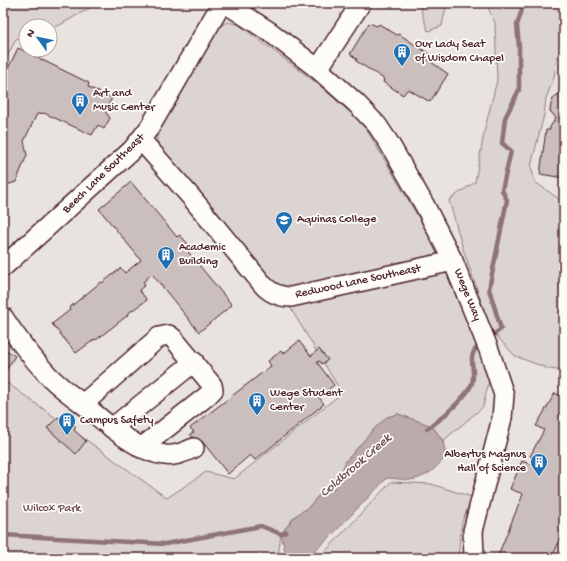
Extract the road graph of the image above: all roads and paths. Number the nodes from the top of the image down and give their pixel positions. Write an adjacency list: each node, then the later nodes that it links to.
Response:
1 (223, 3): 3 (street, Wege Way); 4 (street, Beech Lane Southeast)
2 (362, 3): 3 (street)
3 (318, 69): 5 (street, Wege Way)
4 (141, 140): 5 (street, Redwood Lane Southeast); 6 (street, Beech Lane Southeast)
5 (453, 260): 13 (street, Wege Way)
6 (3, 267)
7 (3, 317): 9 (street)
8 (194, 362): 9 (street); 10 (street); 11 (street)
9 (83, 404): 10 (street)
10 (112, 428): 11 (street)
11 (141, 448): 12 (street)
12 (194, 448)
13 (474, 558)

